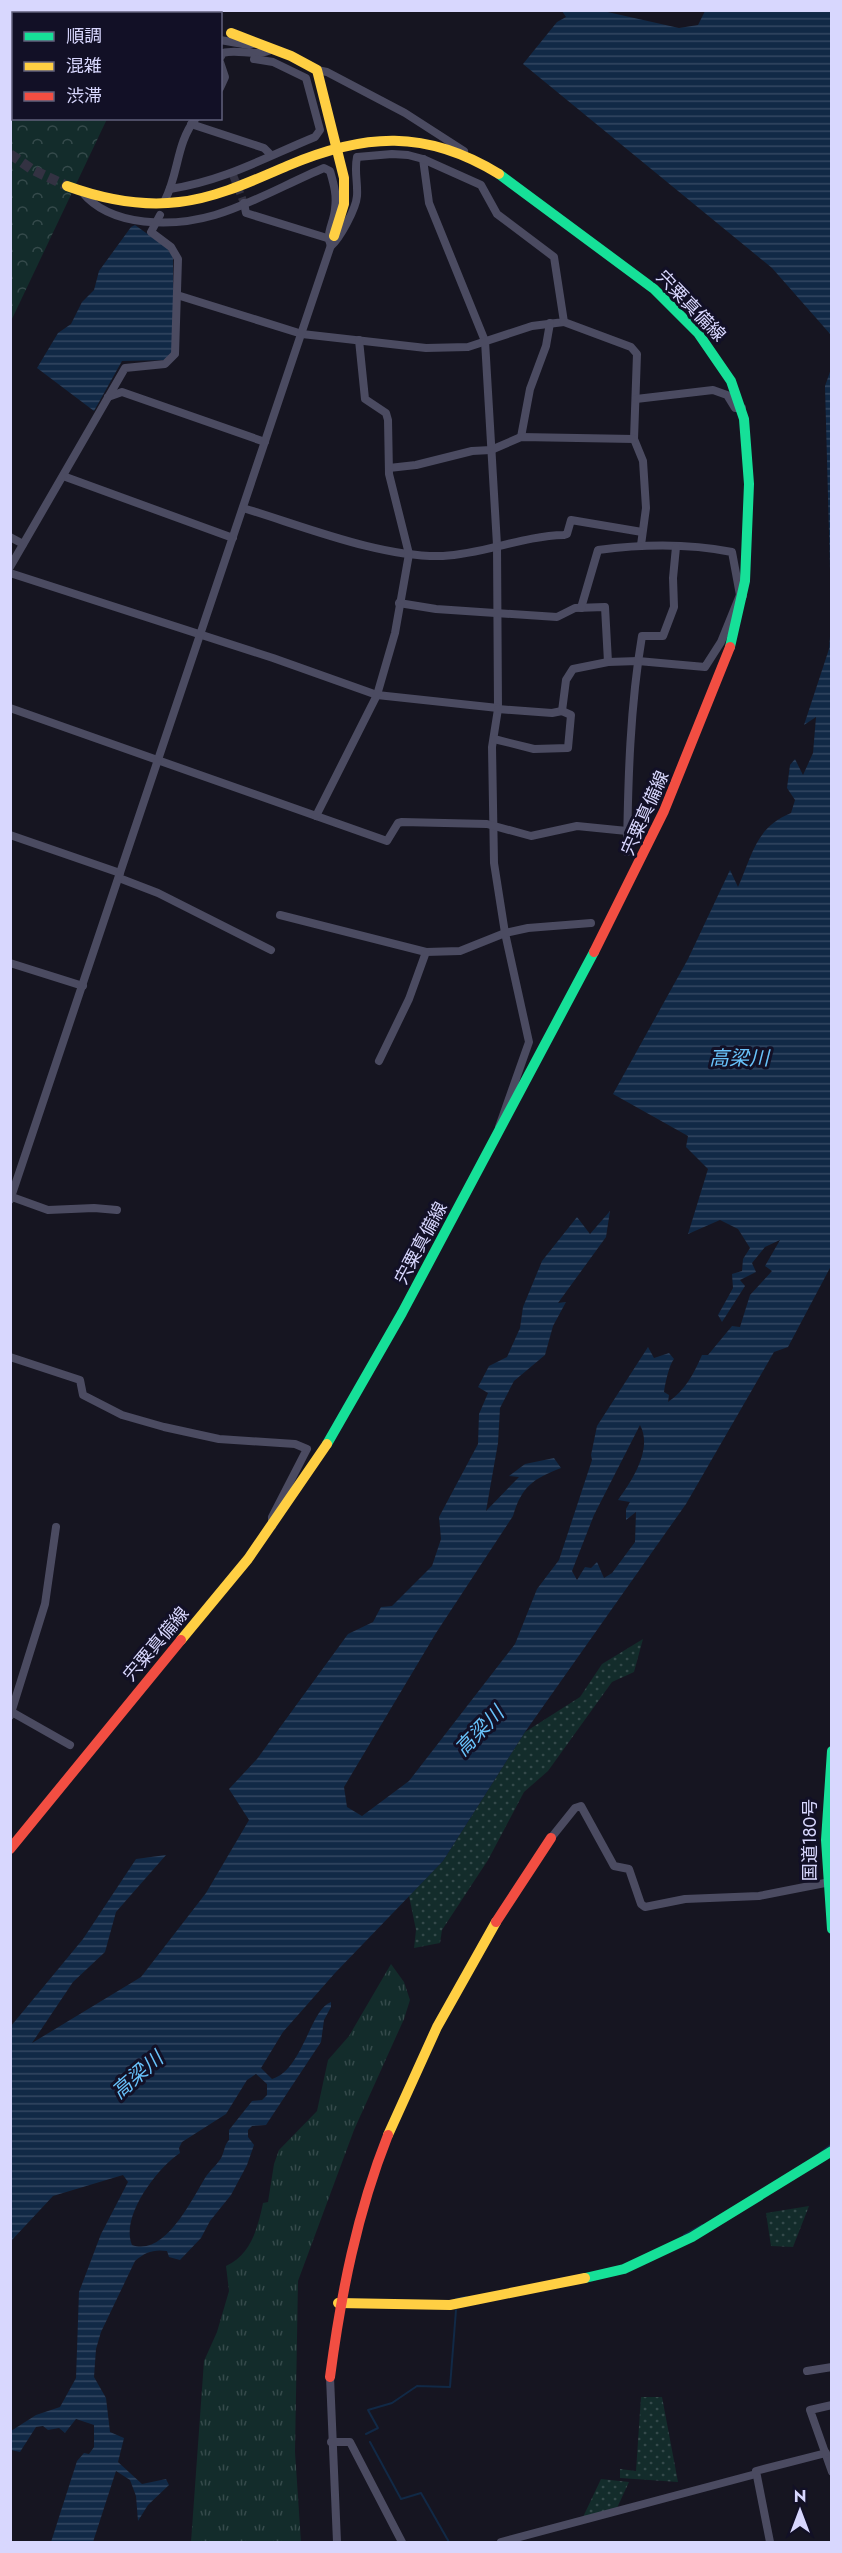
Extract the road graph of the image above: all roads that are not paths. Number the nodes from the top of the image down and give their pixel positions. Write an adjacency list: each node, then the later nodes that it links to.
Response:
1 (226, 32): 3 (main road)
2 (222, 40): 3 (street)
3 (257, 42): 4 (main road)
4 (272, 49): 5 (street); 8 (main road)
5 (222, 55)
6 (254, 59): 12 (street)
7 (222, 67): 9 (street)
8 (317, 70): 11 (main road); 14 (street)
9 (222, 84)
10 (194, 122): 12 (street); 16 (street)
11 (336, 147): 14 (main road, 宍粟真備線); 17 (main road, 宍粟真備線); 21 (main road)
12 (271, 155): 16 (street)
13 (423, 159): 21 (street); 24 (street); 27 (street)
14 (492, 171): 30 (main road, 宍粟真備線)
15 (67, 186): 17 (main road, 宍粟真備線)
16 (170, 189): 18 (street)
17 (82, 192): 20 (street)
18 (165, 200)
19 (244, 203): 20 (street); 21 (street); 21 (street)
20 (159, 219): 22 (street)
21 (331, 240): 25 (street)
22 (177, 295): 25 (street); 28 (street)
23 (550, 322): 24 (street); 27 (street); 31 (street)
24 (564, 322): 29 (street)
25 (302, 334): 26 (street); 33 (street)
26 (360, 340): 27 (street); 35 (street)
27 (485, 341): 34 (street)
28 (108, 397): 33 (street); 36 (street)
29 (636, 399): 30 (street); 32 (street)
30 (742, 408): 48 (main road, 宍粟真備線)
31 (521, 436): 32 (street); 34 (street)
32 (634, 440): 38 (street)
33 (265, 442): 37 (street)
34 (491, 450): 35 (street); 43 (street)
35 (389, 468): 45 (street)
36 (63, 476): 40 (street); 41 (street)
37 (243, 508): 40 (street); 45 (street)
38 (642, 532): 42 (street); 43 (street)
39 (10, 537): 41 (street)
40 (233, 538): 52 (street)
41 (23, 544): 46 (street)
42 (640, 544): 44 (street); 50 (street)
43 (497, 545): 45 (street); 51 (street)
44 (676, 547): 48 (street); 53 (street)
45 (409, 554): 49 (street)
46 (10, 567)
47 (10, 573): 52 (street)
48 (741, 595): 53 (street); 75 (main road, 宍粟真備線)
49 (399, 603): 51 (street); 55 (street)
50 (582, 608): 51 (street); 54 (street)
51 (497, 612): 57 (street)
52 (200, 634): 55 (street); 60 (street)
53 (638, 661): 54 (street); 63 (street)
54 (608, 662): 58 (street)
55 (377, 695): 57 (street); 61 (street)
56 (10, 708): 60 (street)
57 (498, 708): 58 (street); 59 (street)
58 (562, 711): 59 (street)
59 (494, 739): 62 (street)
60 (159, 759): 61 (street); 66 (street)
61 (316, 816): 62 (street)
62 (493, 825): 63 (street); 69 (street)
63 (627, 831): 65 (street)
64 (10, 835): 66 (street)
65 (627, 852)
66 (119, 876): 70 (street); 73 (street)
67 (280, 915): 71 (street)
68 (591, 924): 69 (street)
69 (505, 933): 71 (street); 75 (street)
70 (271, 950)
71 (426, 952): 74 (street)
72 (10, 963): 73 (street)
73 (83, 986): 76 (street)
74 (379, 1061)
75 (498, 1134): 80 (main road, 宍粟真備線)
76 (11, 1199): 77 (street)
77 (117, 1210)
78 (10, 1356): 80 (street)
79 (56, 1527): 81 (street)
80 (272, 1527): 85 (main road, 宍粟真備線)
81 (11, 1713): 82 (street)
82 (70, 1745)
83 (831, 1751): 86 (main road, 国道180号)
84 (551, 1838): 86 (street); 89 (main road)
85 (10, 1850)
86 (825, 1883): 87 (main road, 国道180号)
87 (831, 1929)
88 (831, 2151): 89 (main road)
89 (338, 2303): 92 (main road)
90 (831, 2367): 91 (street)
91 (807, 2371)
92 (330, 2377): 94 (street)
93 (831, 2405): 95 (street)
94 (331, 2442): 98 (street); 99 (street)
95 (829, 2456): 96 (street); 97 (street)
96 (831, 2472)
97 (756, 2474): 100 (street); 101 (street)
98 (338, 2542)
99 (402, 2542)
100 (501, 2542)
101 (770, 2542)

